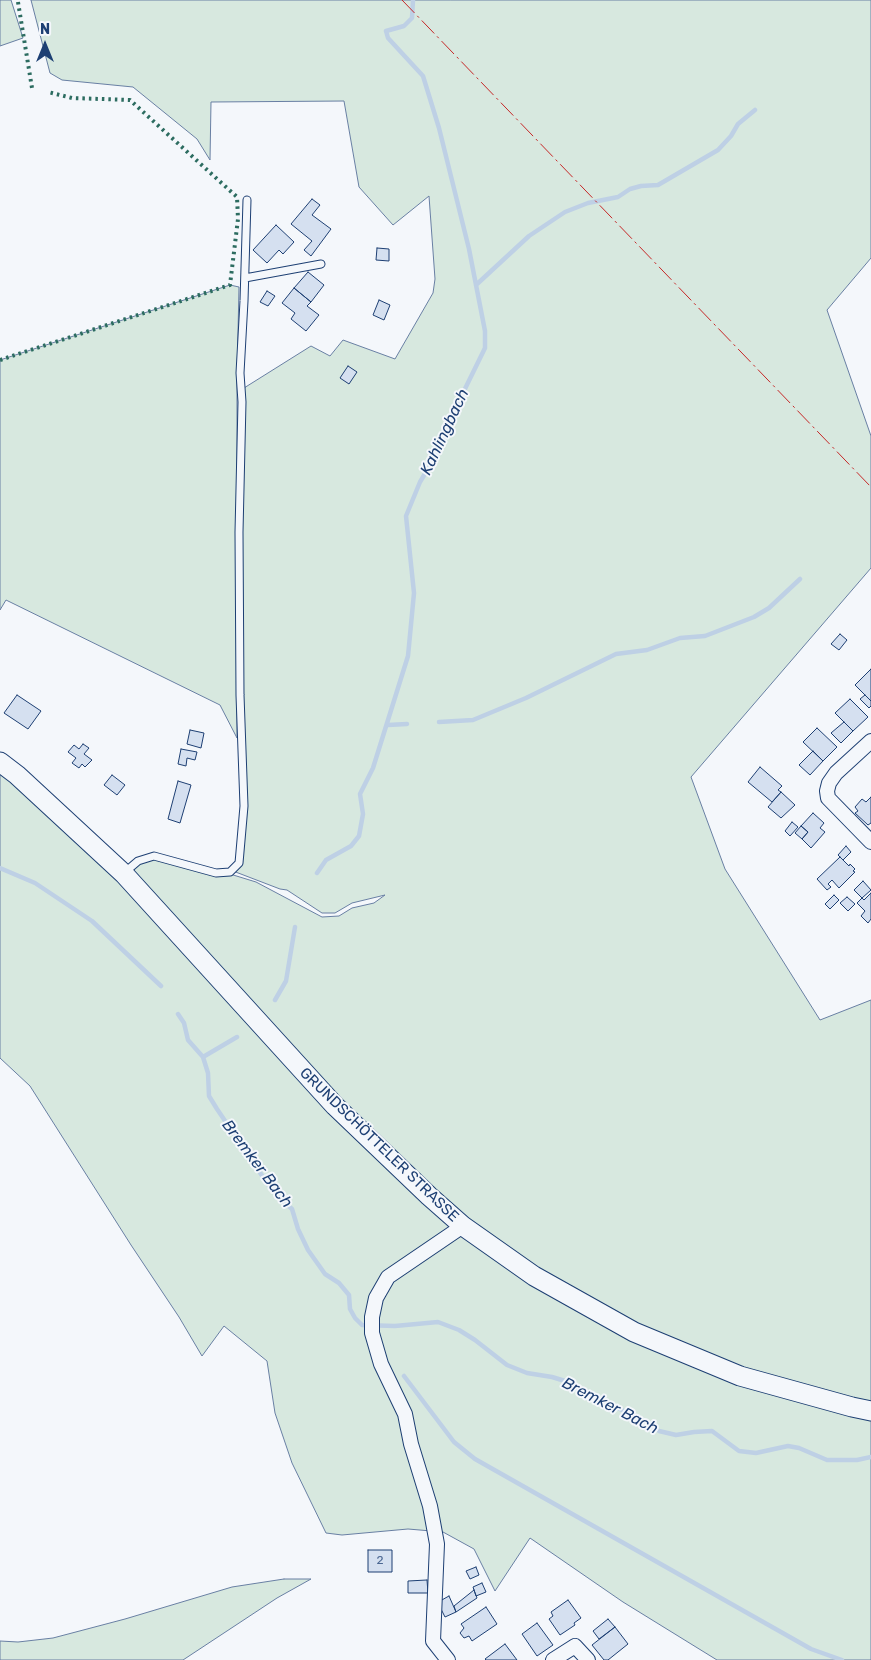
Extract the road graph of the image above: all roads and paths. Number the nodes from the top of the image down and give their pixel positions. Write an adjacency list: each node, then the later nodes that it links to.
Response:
1 (247, 200): 3 (lane)
2 (322, 264): 3 (lane)
3 (245, 278): 7 (lane)
4 (871, 741): 6 (street)
5 (0, 762): 7 (main road, GRUNDSCHÖTTELER STRASSE)
6 (871, 842)
7 (124, 874): 8 (main road, GRUNDSCHÖTTELER STRASSE)
8 (463, 1226): 9 (main road, GRUNDSCHÖTTELER STRASSE); 10 (street)
9 (871, 1411)
10 (448, 1660)
11 (553, 1660): 12 (street)
12 (588, 1660)

